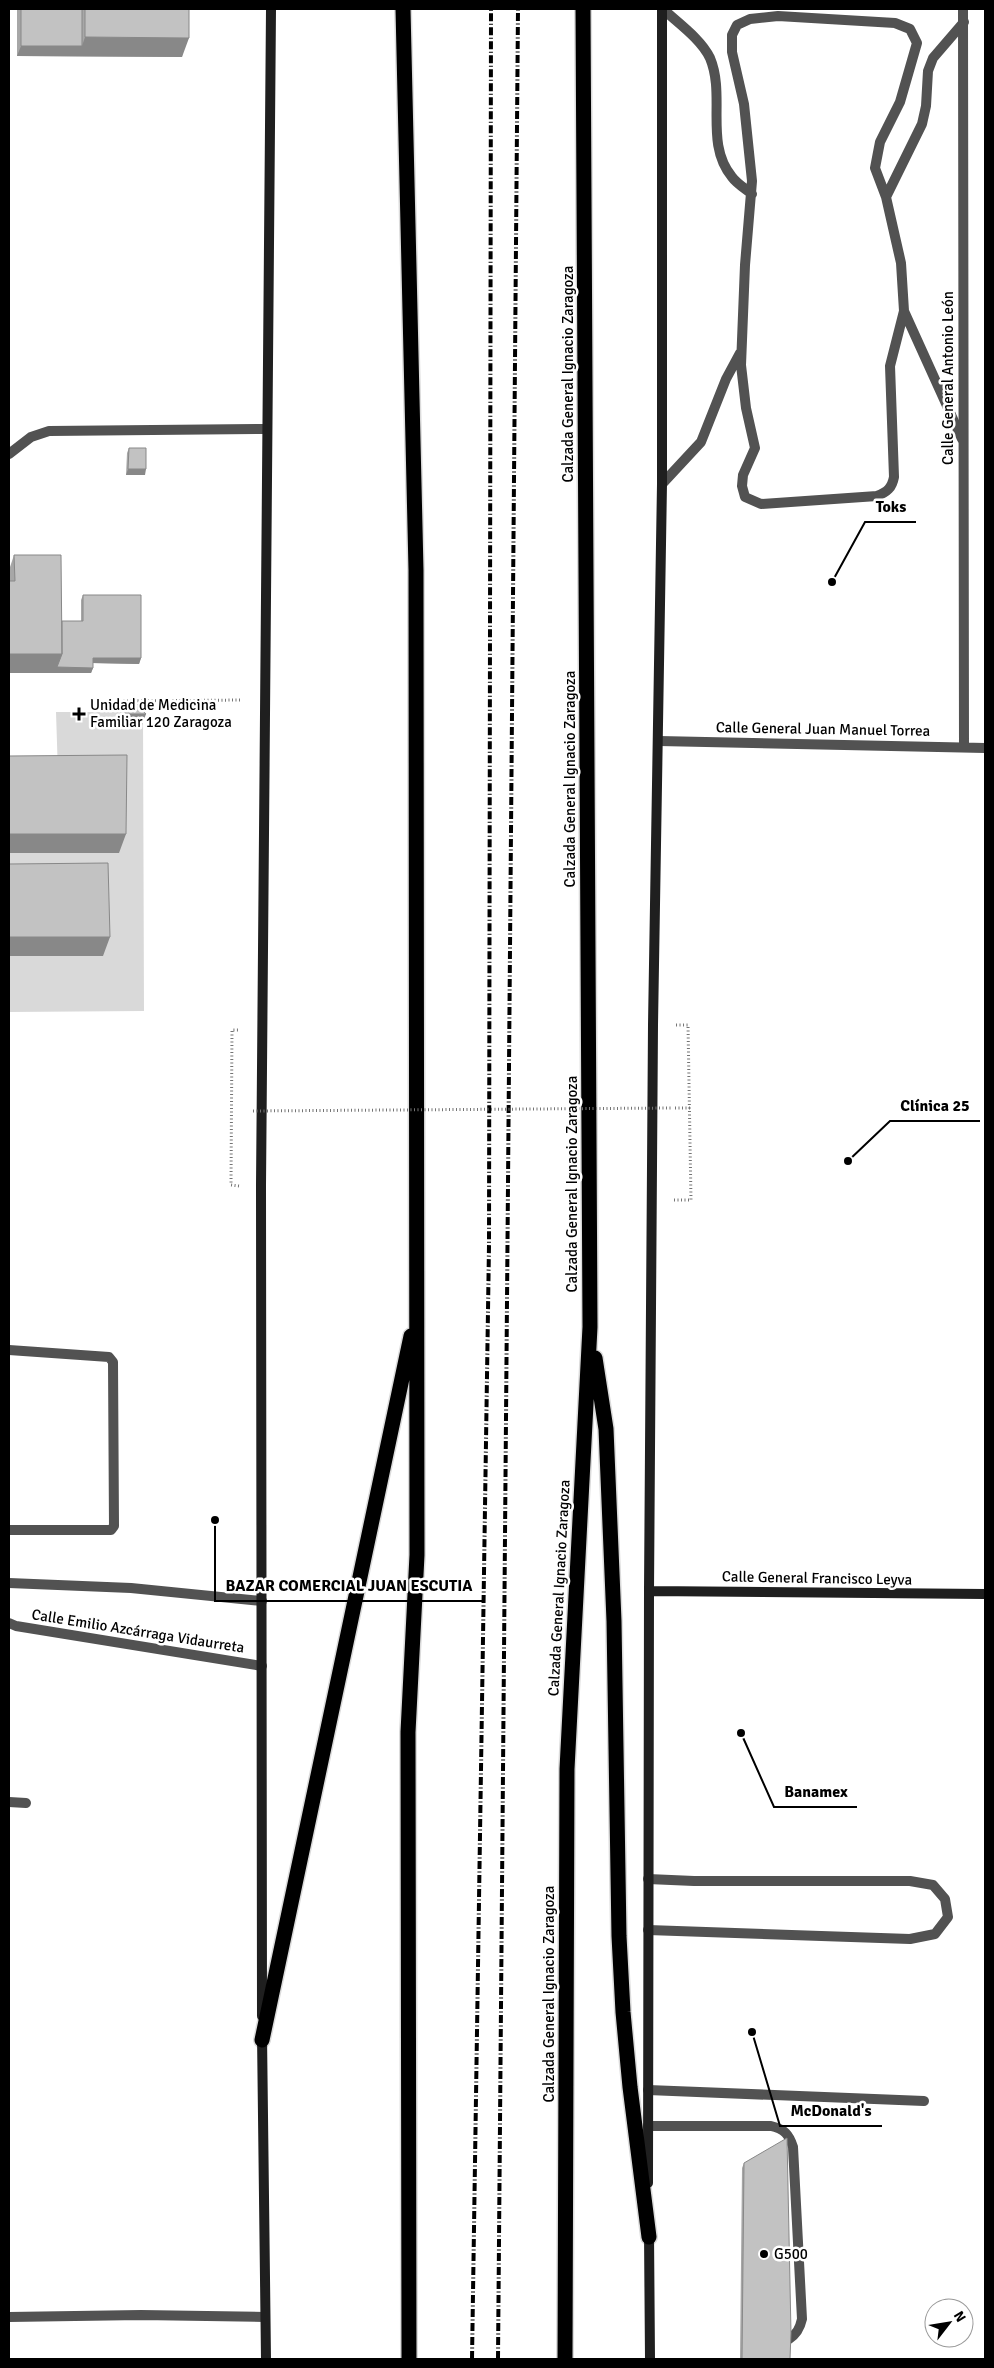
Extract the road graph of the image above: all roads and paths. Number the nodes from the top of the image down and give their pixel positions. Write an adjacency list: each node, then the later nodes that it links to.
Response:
1 (271, 9): 11 (main road)
2 (403, 9): 26 (highway)
3 (583, 9): 27 (highway, Calzada General Ignacio Zaragoza)
4 (662, 9): 7 (street); 14 (main road)
5 (963, 9): 6 (street, Calle General Antonio León)
6 (964, 22): 8 (street); 12 (street, Calle General Antonio León)
7 (752, 194): 8 (street); 10 (street)
8 (886, 197): 9 (street)
9 (904, 310): 10 (street); 12 (street)
10 (742, 351): 14 (street)
11 (266, 429): 13 (street); 15 (main road)
12 (962, 439): 18 (street, Calle General Antonio León)
13 (9, 454)
14 (662, 484): 17 (main road)
15 (264, 700): 16 (path); 33 (main road)
16 (120, 701)
17 (659, 742): 18 (street, Calle General Juan Manuel Torrea); 31 (main road)
18 (964, 747): 19 (street, Calle General Juan Manuel Torrea)
19 (985, 748)
20 (688, 1024): 22 (path)
21 (232, 1030): 24 (path)
22 (690, 1108): 23 (path, bridge); 25 (path)
23 (253, 1110)
24 (231, 1186)
25 (691, 1200)
26 (417, 1303): 40 (highway); 49 (highway)
27 (590, 1327): 44 (highway); 50 (highway, Calzada General Ignacio Zaragoza)
28 (9, 1350): 29 (street)
29 (9, 1530)
30 (9, 1583): 33 (street, Calle Emilio Azcárraga Vidaurreta)
31 (649, 1591): 32 (main road, Calle General Francisco Leyva); 38 (main road)
32 (985, 1594)
33 (262, 1601): 35 (main road)
34 (9, 1623): 35 (street, Calle Emilio Azcárraga Vidaurreta)
35 (262, 1666): 40 (main road)
36 (9, 1802): 37 (street)
37 (26, 1803)
38 (648, 1879): 39 (main road); 39 (street)
39 (648, 1930): 41 (main road)
40 (262, 2040): 46 (main road)
41 (648, 2090): 42 (street); 43 (main road)
42 (924, 2101)
43 (648, 2126): 44 (main road); 47 (street)
44 (649, 2237): 51 (main road)
45 (9, 2317): 46 (street)
46 (265, 2317): 48 (main road)
47 (789, 2339)
48 (266, 2359)
49 (409, 2359)
50 (566, 2359)
51 (650, 2359)

